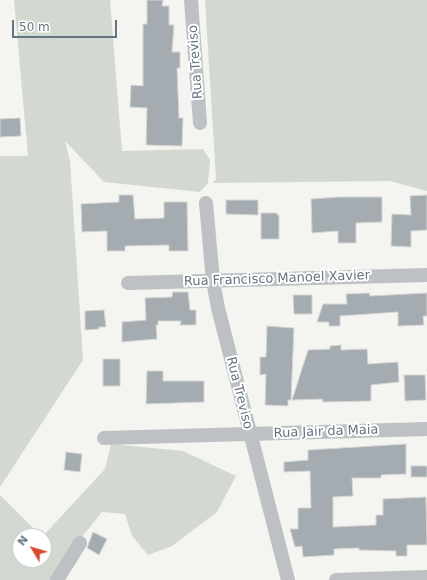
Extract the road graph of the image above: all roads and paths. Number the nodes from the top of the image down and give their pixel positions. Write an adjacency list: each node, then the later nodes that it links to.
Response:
1 (191, 0): 2 (street, Rua Treviso)
2 (200, 123)
3 (206, 203): 5 (street, Rua Treviso)
4 (427, 275): 5 (street, Rua Francisco Manoel Xavier)
5 (213, 281): 6 (street, Rua Francisco Manoel Xavier); 8 (street, Rua Treviso)
6 (128, 283)
7 (427, 429): 8 (street, Rua Jair da Maia)
8 (250, 434): 9 (street, Rua Jair da Maia); 13 (street, Rua Treviso)
9 (104, 438)
10 (80, 543): 12 (street)
11 (427, 577): 14 (street)
12 (57, 580)
13 (288, 580)
14 (336, 580)

